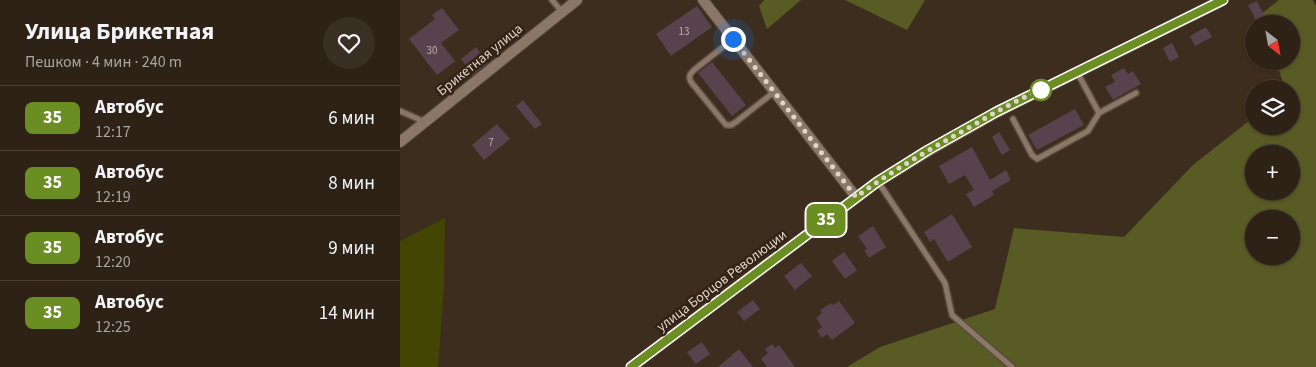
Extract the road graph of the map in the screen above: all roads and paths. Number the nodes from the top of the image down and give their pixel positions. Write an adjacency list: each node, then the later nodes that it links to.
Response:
1 (552, 0): 5 (lane)
2 (577, 0): 5 (street, Брикетная улица)
3 (703, 0): 6 (street)
4 (1223, 0): 7 (street, улица Борцов Революции)
5 (562, 12): 13 (street, Брикетная улица)
6 (733, 39): 8 (street); 8 (lane)
7 (1077, 72): 11 (lane); 15 (street, улица Борцов Революции)
8 (775, 92): 16 (street)
9 (1136, 93): 11 (lane)
10 (400, 111): 13 (lane)
11 (1100, 114): 12 (lane)
12 (1013, 119)
13 (425, 122): 14 (street, Брикетная улица)
14 (400, 142)
15 (877, 182): 16 (street, улица Борцов Революции); 18 (lane)
16 (856, 197): 17 (street, улица Борцов Революции)
17 (631, 367)
18 (1012, 367)

